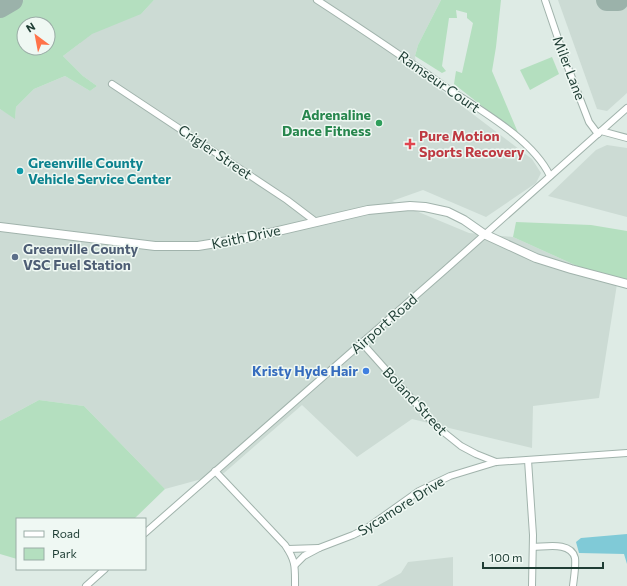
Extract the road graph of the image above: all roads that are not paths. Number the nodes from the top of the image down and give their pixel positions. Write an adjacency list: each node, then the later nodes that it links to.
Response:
1 (317, 0): 7 (street, Ramseur Court)
2 (545, 0): 5 (street, Miler Lane)
3 (112, 84): 8 (street, Crigler Street)
4 (627, 108): 5 (street, Airport Road)
5 (599, 132): 6 (street); 7 (street, Airport Road)
6 (627, 138)
7 (550, 176): 10 (street, Airport Road)
8 (316, 222): 9 (street, Keith Drive); 10 (street, Keith Drive)
9 (0, 227)
10 (484, 234): 11 (street, Keith Drive); 12 (street, Airport Road)
11 (627, 284)
12 (362, 343): 15 (street, Boland Street); 16 (street, Airport Road)
13 (627, 453): 14 (street, Sycamore Drive)
14 (528, 460): 15 (street, Sycamore Drive); 18 (street)
15 (496, 462): 19 (street, Sycamore Drive)
16 (215, 471): 17 (street, Airport Road); 20 (street)
17 (146, 532)
18 (533, 547): 25 (street); 26 (street)
19 (319, 548): 20 (street, Sycamore Drive); 21 (street, Sycamore Drive)
20 (288, 549): 21 (street)
21 (295, 565): 24 (street)
22 (104, 570): 23 (street)
23 (86, 586)
24 (295, 586)
25 (532, 586)
26 (574, 586)

